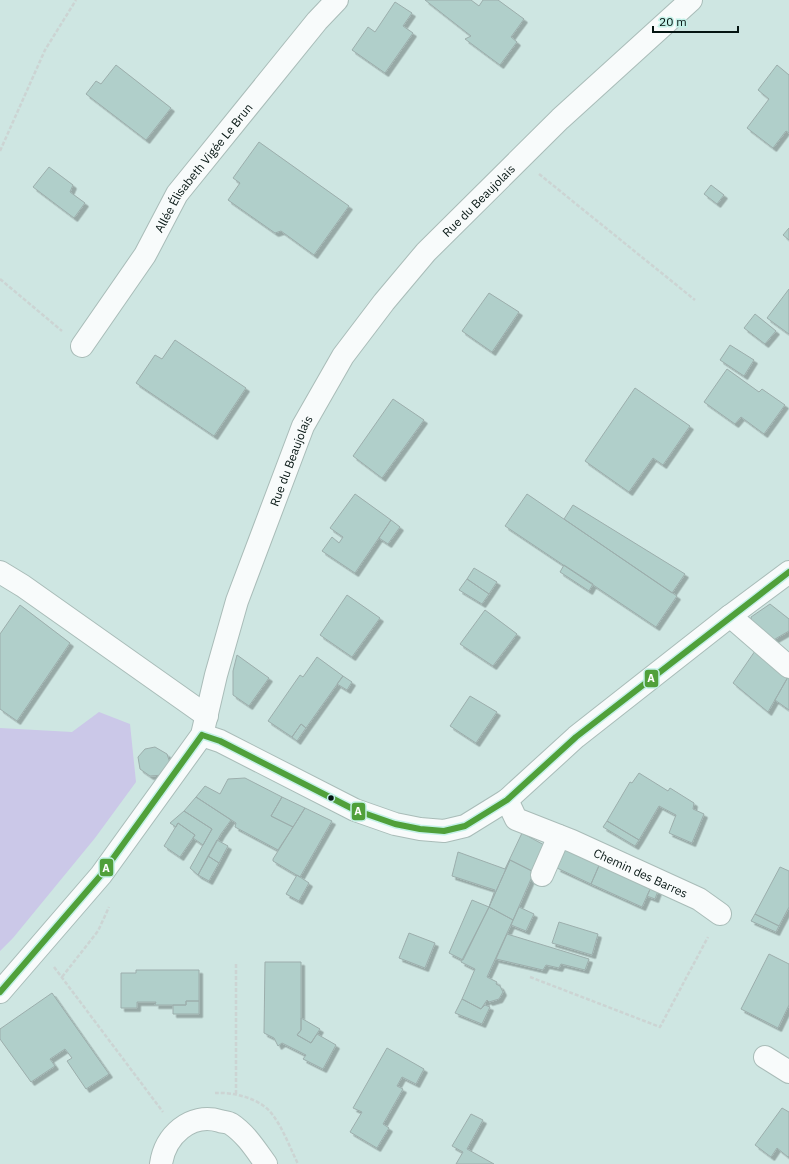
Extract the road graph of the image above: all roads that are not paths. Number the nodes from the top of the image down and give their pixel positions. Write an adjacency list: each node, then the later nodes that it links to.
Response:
1 (337, 0): 3 (street, Allée Élisabeth Vigée Le Brun)
2 (691, 0): 8 (street, Rue du Beaujolais)
3 (82, 346)
4 (0, 572): 8 (street)
5 (789, 572): 6 (street)
6 (730, 616): 7 (street); 9 (street)
7 (789, 667)
8 (204, 725): 9 (street); 13 (street, Rue du Beaujolais)
9 (507, 800): 10 (street, Chemin des Barres)
10 (558, 836): 11 (street); 12 (street, Chemin des Barres)
11 (542, 875)
12 (720, 914)
13 (0, 992)
14 (765, 1057): 15 (street)
15 (789, 1072)
16 (160, 1164): 17 (street)
17 (266, 1164)

